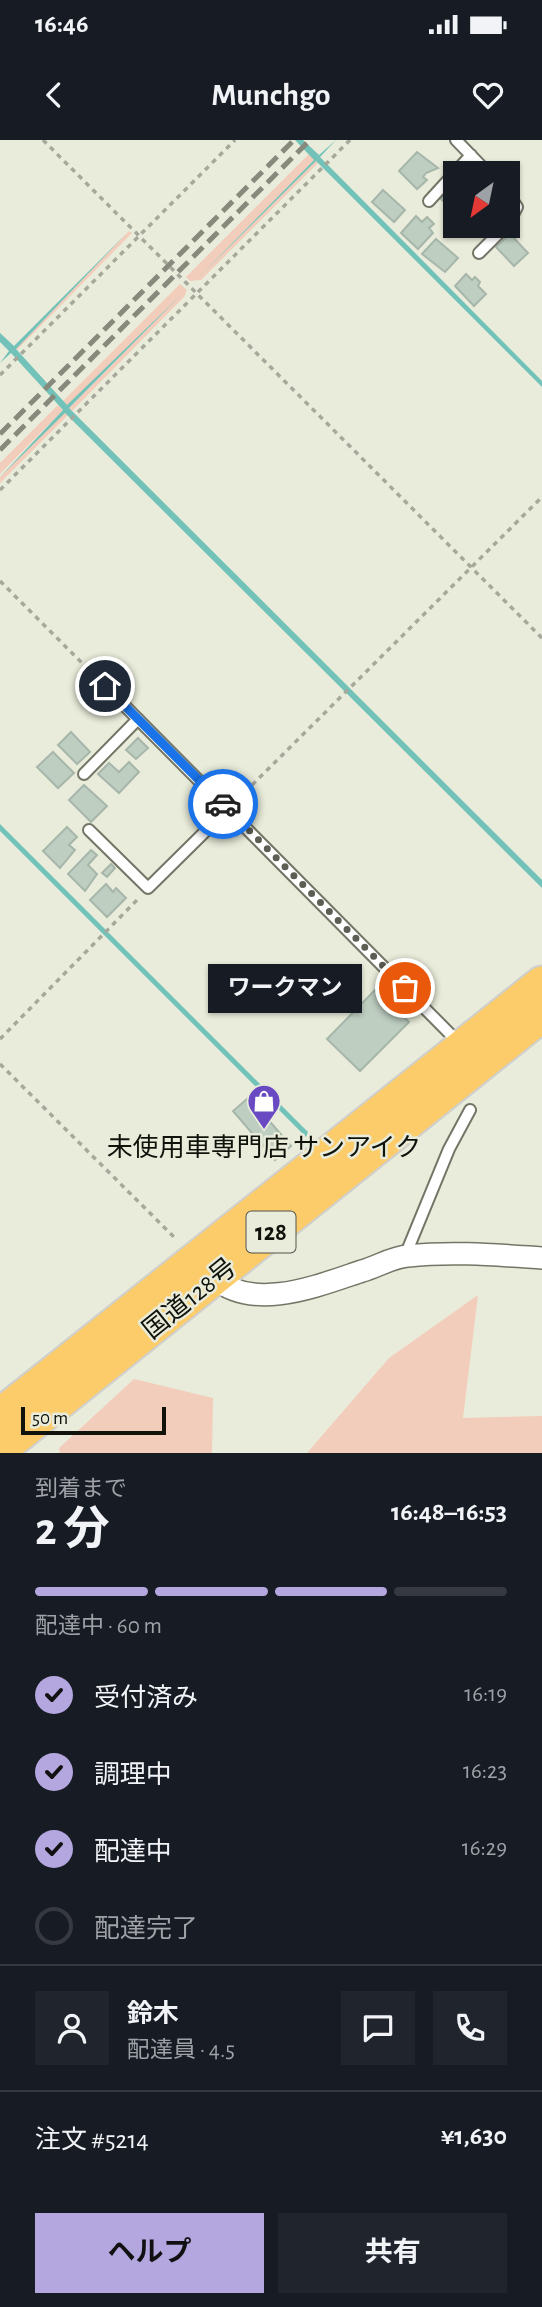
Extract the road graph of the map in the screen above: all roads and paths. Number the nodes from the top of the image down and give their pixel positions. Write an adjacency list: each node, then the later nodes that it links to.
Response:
1 (43, 140): 8 (path)
2 (235, 140): 8 (path)
3 (350, 140): 11 (path)
4 (456, 140): 5 (lane)
5 (471, 155): 6 (lane); 7 (lane)
6 (477, 161)
7 (429, 201)
8 (139, 236): 11 (path); 12 (path)
9 (494, 238): 10 (lane)
10 (479, 253)
11 (196, 292): 13 (path); 15 (path)
12 (0, 376)
13 (0, 491)
14 (542, 497): 15 (path)
15 (472, 567): 17 (path); 21 (path)
16 (0, 581): 18 (path)
17 (542, 638)
18 (105, 686): 19 (lane)
19 (138, 719): 20 (lane); 21 (lane)
20 (84, 774)
21 (228, 810): 23 (lane); 27 (lane)
22 (89, 830): 23 (lane)
23 (148, 888): 26 (path)
24 (542, 983): 27 (highway, 国道128号 / 128)
25 (542, 1015): 27 (highway, 国道128号 / 128)
26 (0, 1039)
27 (471, 1056): 32 (highway, 国道128号 / 128)
28 (0, 1064): 32 (path)
29 (470, 1110): 30 (lane)
30 (405, 1256): 31 (street); 32 (street)
31 (542, 1258)
32 (205, 1268): 33 (highway, 国道128号 / 128); 34 (highway, 国道128号 / 128)
33 (0, 1415)
34 (0, 1450)

